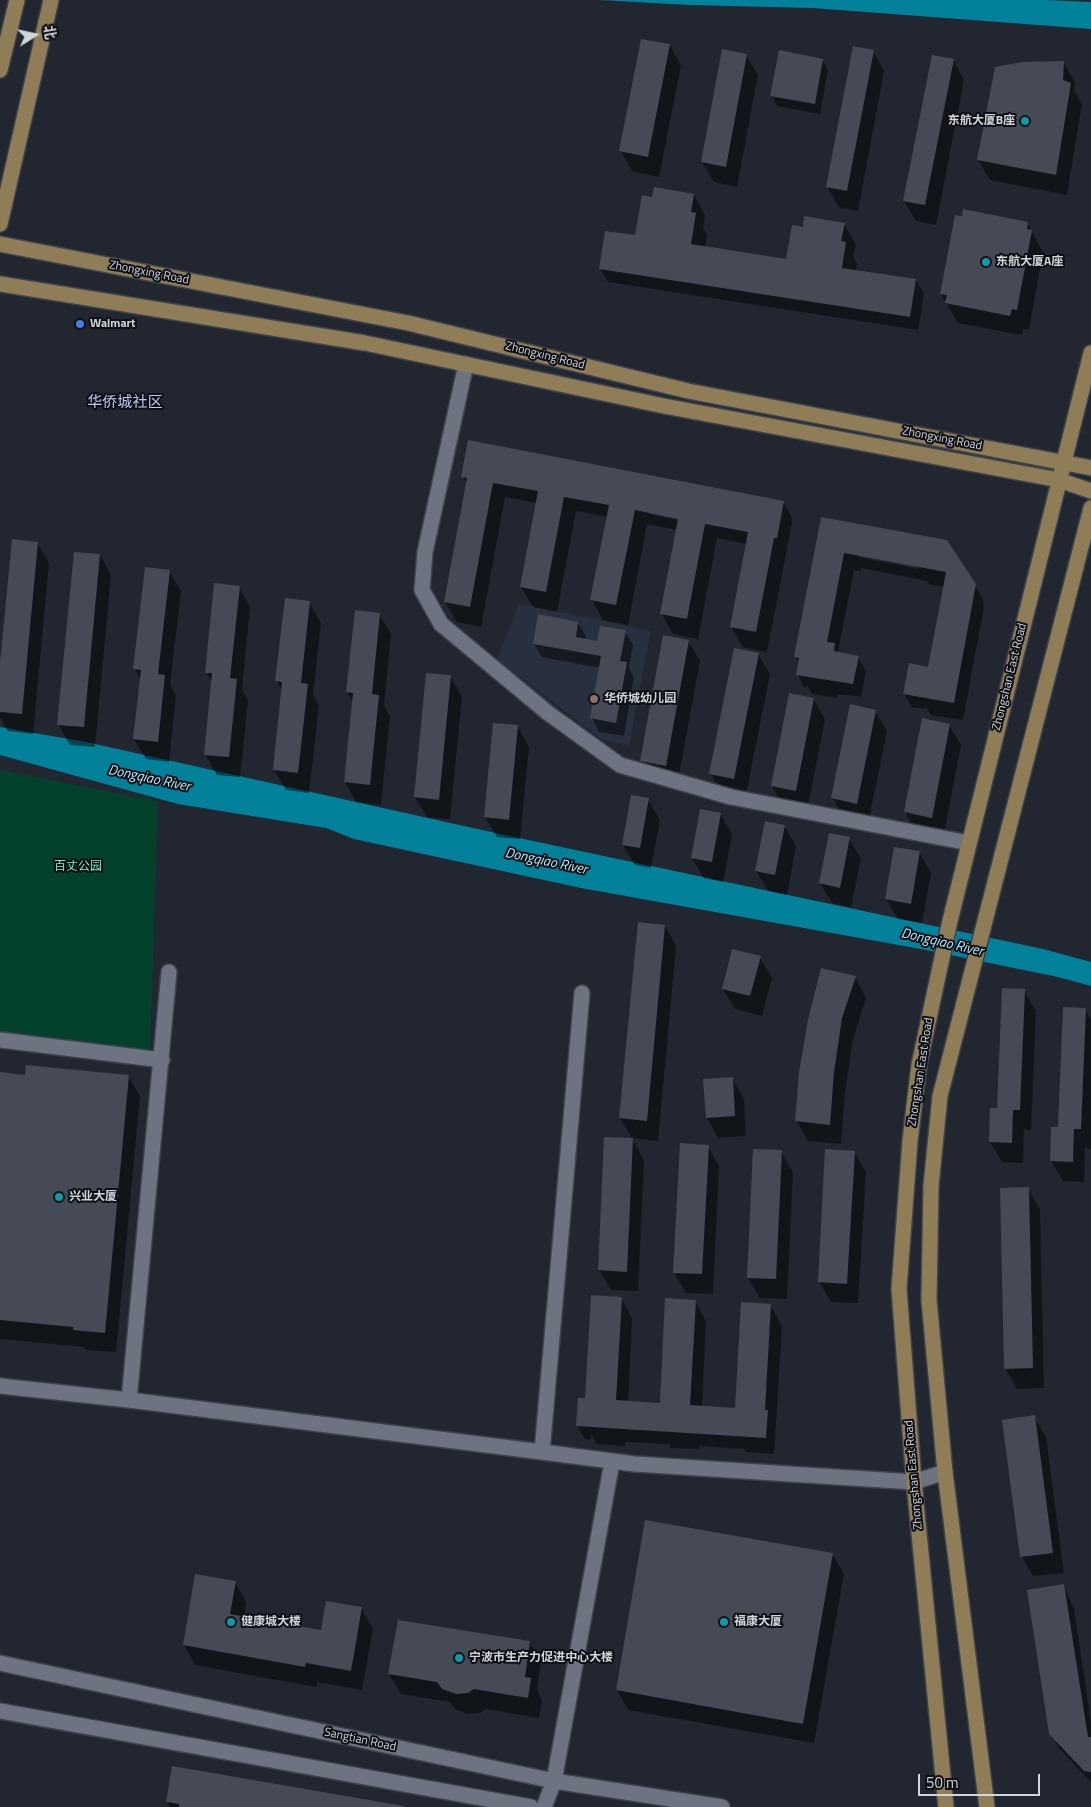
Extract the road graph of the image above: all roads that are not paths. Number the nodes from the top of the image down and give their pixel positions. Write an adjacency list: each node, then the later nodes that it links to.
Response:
1 (17, 0): 3 (main road)
2 (51, 0): 4 (main road)
3 (0, 70)
4 (0, 224)
5 (0, 244): 9 (main road, Zhongxing Road)
6 (0, 284): 8 (main road, Zhongxing Road)
7 (1091, 353): 9 (main road, Zhongshan East Road)
8 (466, 364): 11 (main road, Zhongxing Road); 14 (street)
9 (1064, 462): 10 (main road, Zhongxing Road); 11 (main road, Zhongshan East Road)
10 (1091, 468)
11 (1059, 480): 12 (main road, Zhongxing Road); 14 (main road, Zhongshan East Road)
12 (1091, 491)
13 (1091, 508): 23 (main road, Zhongshan East Road)
14 (969, 843): 24 (main road, Zhongshan East Road)
15 (169, 972): 18 (street)
16 (582, 993): 21 (street)
17 (0, 1040): 18 (street)
18 (162, 1060): 20 (street)
19 (0, 1386): 20 (street)
20 (129, 1400): 21 (street)
21 (542, 1452): 22 (street)
22 (612, 1462): 24 (street); 27 (street)
23 (945, 1472): 24 (street); 32 (main road, Zhongshan East Road)
24 (914, 1482): 31 (main road, Zhongshan East Road)
25 (0, 1663): 27 (street, Sangtian Road)
26 (0, 1711): 28 (street)
27 (554, 1781): 29 (street); 30 (street, Sangtian Road)
28 (531, 1807)
29 (544, 1807)
30 (722, 1807)
31 (946, 1807)
32 (987, 1807)

